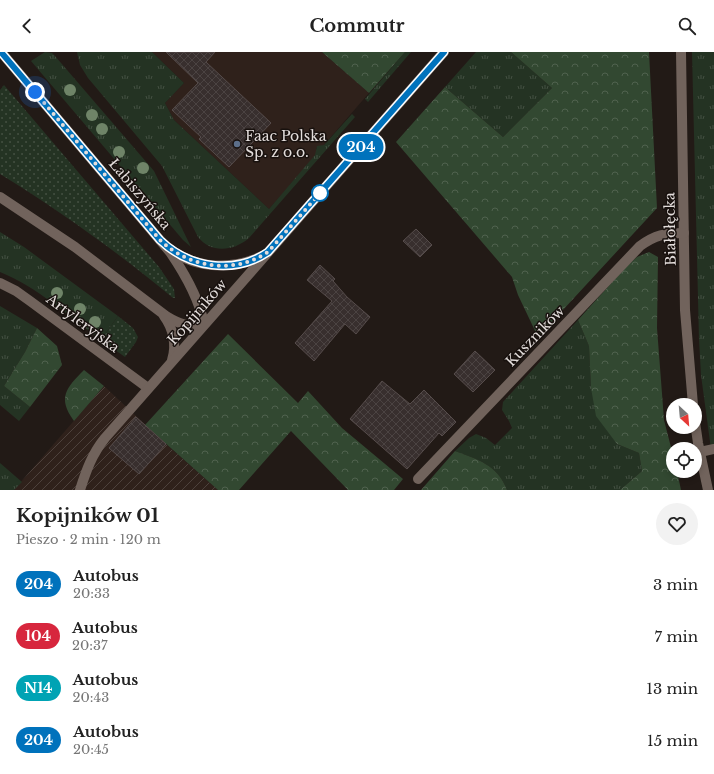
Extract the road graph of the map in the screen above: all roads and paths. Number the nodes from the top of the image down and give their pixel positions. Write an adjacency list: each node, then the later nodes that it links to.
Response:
1 (1, 52): 6 (street, Łabiszyńska)
2 (444, 52): 7 (street, Kopijników)
3 (681, 52): 5 (street, Białołęcka)
4 (0, 197): 9 (street)
5 (684, 233): 13 (street, Białołęcka); 17 (street, Kuszników)
6 (160, 240): 7 (street); 10 (street, Łabiszyńska)
7 (268, 252): 10 (street, Kopijników)
8 (0, 283): 12 (street, Artyleryjska)
9 (160, 312): 10 (street); 11 (street)
10 (204, 324): 11 (street, Kopijników)
11 (172, 361): 12 (street, Kopijników)
12 (148, 388): 18 (street, Kopijników)
13 (692, 398)
14 (714, 449): 15 (street)
15 (702, 452)
16 (702, 462): 19 (street)
17 (418, 479)
18 (80, 490)
19 (708, 490)

